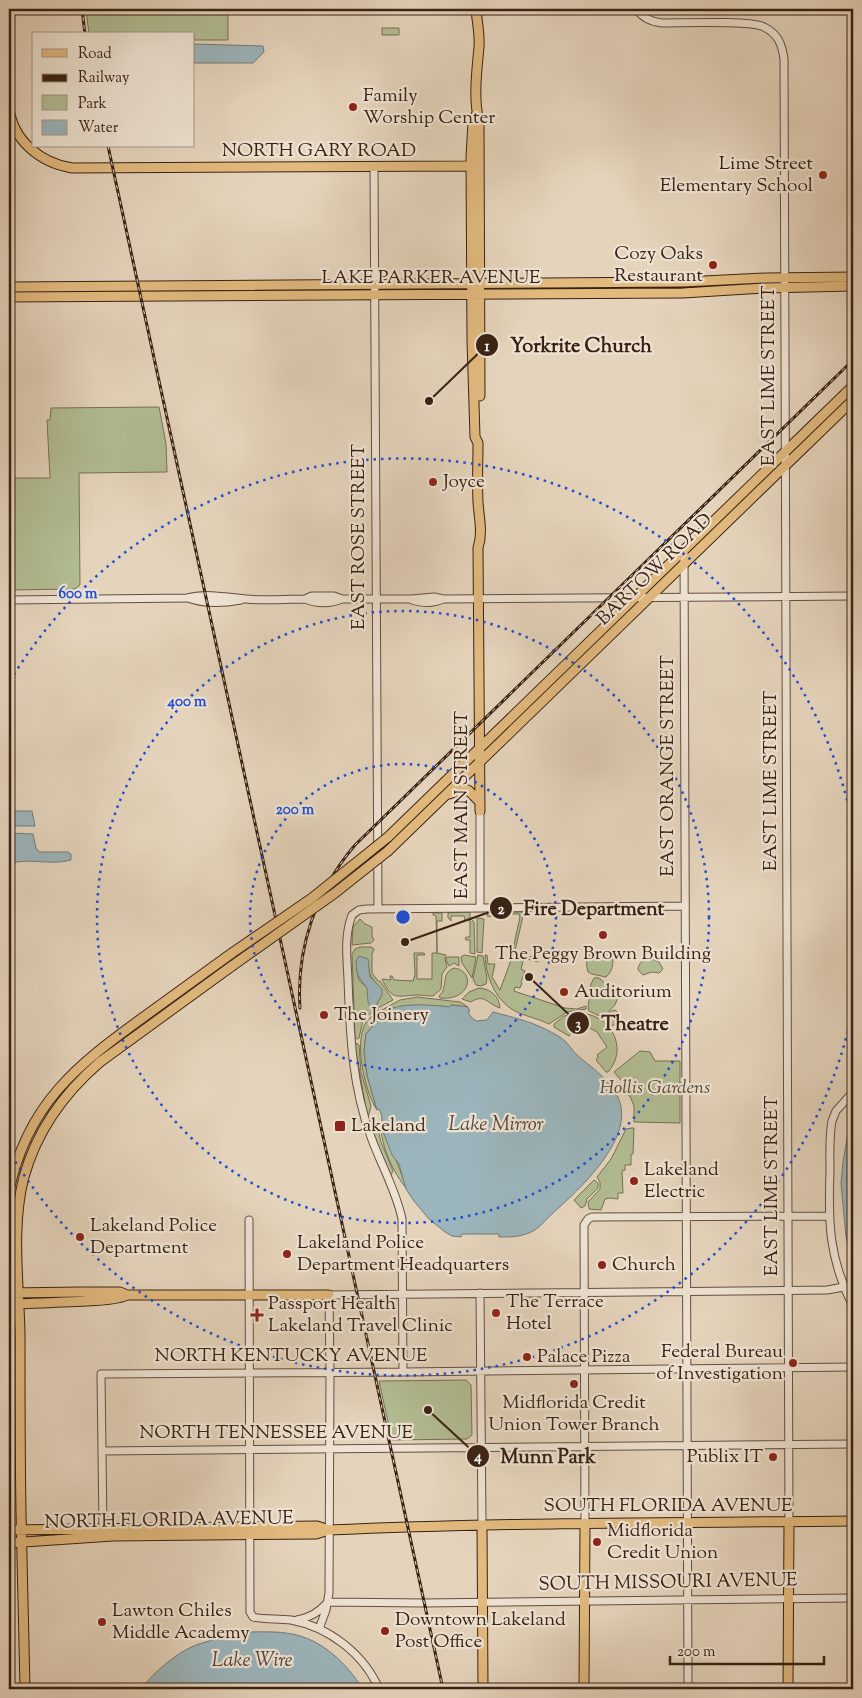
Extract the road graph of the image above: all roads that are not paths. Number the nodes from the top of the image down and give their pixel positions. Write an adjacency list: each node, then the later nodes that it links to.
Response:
1 (636, 9): 7 (street, EAST LIME STREET)
2 (476, 10): 5 (main road, EAST MAIN STREET)
3 (9, 108): 4 (main road, NORTH GARY ROAD)
4 (374, 166): 5 (main road, NORTH GARY ROAD); 8 (street, EAST ROSE STREET)
5 (476, 168): 9 (main road, EAST MAIN STREET)
6 (853, 277): 7 (main road, LAKE PARKER AVENUE)
7 (784, 278): 9 (main road, LAKE PARKER AVENUE); 14 (street, EAST LIME STREET)
8 (375, 284): 9 (main road, LAKE PARKER AVENUE); 11 (main road, LAKE PARKER AVENUE); 15 (street, EAST ROSE STREET)
9 (476, 284): 16 (main road, EAST MAIN STREET)
10 (272, 285): 11 (main road, LAKE PARKER AVENUE); 12 (main road, LAKE PARKER AVENUE); 18 (main road)
11 (314, 285): 17 (main road)
12 (9, 286)
13 (853, 286): 14 (main road, LAKE PARKER AVENUE)
14 (784, 288): 16 (main road, LAKE PARKER AVENUE); 22 (street, EAST LIME STREET)
15 (374, 294): 16 (main road, LAKE PARKER AVENUE); 17 (main road, LAKE PARKER AVENUE); 32 (street, EAST ROSE STREET)
16 (476, 294): 33 (main road, EAST MAIN STREET)
17 (272, 295): 18 (main road, LAKE PARKER AVENUE)
18 (235, 296): 19 (main road, LAKE PARKER AVENUE)
19 (9, 297)
20 (853, 386): 22 (main road, BARTOW ROAD)
21 (853, 400): 23 (main road, BARTOW ROAD)
22 (785, 452): 23 (street, EAST LIME STREET); 24 (main road, BARTOW ROAD)
23 (785, 466): 25 (main road, BARTOW ROAD); 26 (street, EAST LIME STREET)
24 (684, 550): 25 (street, EAST ORANGE STREET); 29 (main road, BARTOW ROAD)
25 (684, 564): 28 (street, EAST ORANGE STREET); 30 (main road, BARTOW ROAD)
26 (787, 596): 27 (street); 28 (street); 45 (street, EAST LIME STREET)
27 (853, 596)
28 (684, 597): 30 (street); 38 (street, EAST ORANGE STREET)
29 (634, 598): 30 (street); 33 (street); 34 (main road, BARTOW ROAD)
30 (650, 598): 35 (main road, BARTOW ROAD)
31 (9, 599): 32 (street)
32 (376, 599): 33 (street); 40 (street, EAST ROSE STREET)
33 (478, 599): 34 (main road, EAST MAIN STREET)
34 (479, 748): 35 (main road, EAST MAIN STREET); 42 (main road, BARTOW ROAD, bridge)
35 (479, 763): 36 (main road, BARTOW ROAD); 37 (main road, EAST MAIN STREET)
36 (446, 795): 37 (main road); 51 (main road, BARTOW ROAD, bridge)
37 (480, 806): 39 (street, EAST MAIN STREET)
38 (686, 906): 39 (street); 44 (street, EAST ORANGE STREET)
39 (480, 908): 40 (street, EAST MAIN STREET)
40 (378, 909): 52 (street, EAST MAIN STREET)
41 (853, 1092): 43 (street)
42 (9, 1191)
43 (829, 1216): 45 (street); 47 (street)
44 (686, 1217): 45 (street); 49 (street, EAST ORANGE STREET); 54 (street)
45 (788, 1217): 48 (street, EAST LIME STREET)
46 (249, 1220): 56 (street)
47 (844, 1287): 48 (street); 60 (street)
48 (789, 1291): 49 (street); 61 (street, EAST LIME STREET)
49 (686, 1292): 54 (street); 63 (street, EAST ORANGE STREET)
50 (9, 1293): 51 (main road)
51 (19, 1293): 55 (main road); 59 (main road, BARTOW ROAD)
52 (403, 1293): 53 (street); 57 (street); 67 (street, EAST MAIN STREET)
53 (480, 1293): 54 (street); 65 (street)
54 (584, 1293): 64 (street)
55 (127, 1295): 56 (main road); 59 (main road)
56 (249, 1295): 57 (main road); 68 (street)
57 (329, 1295): 66 (street)
58 (9, 1302): 59 (main road)
59 (19, 1304): 84 (main road, BARTOW ROAD)
60 (853, 1306)
61 (789, 1367): 62 (street, NORTH KENTUCKY AVENUE); 63 (street, NORTH KENTUCKY AVENUE); 69 (street, EAST LIME STREET)
62 (853, 1367)
63 (686, 1368): 64 (street, NORTH KENTUCKY AVENUE); 71 (street, EAST ORANGE STREET)
64 (584, 1369): 65 (street, NORTH KENTUCKY AVENUE); 72 (street)
65 (480, 1371): 67 (street, NORTH KENTUCKY AVENUE); 73 (street)
66 (330, 1372): 67 (street, NORTH KENTUCKY AVENUE); 68 (street, NORTH KENTUCKY AVENUE); 74 (street)
67 (403, 1372)
68 (248, 1373): 75 (street); 76 (street, NORTH KENTUCKY AVENUE)
69 (790, 1444): 70 (street, NORTH TENNESSEE AVENUE); 71 (street, NORTH TENNESSEE AVENUE); 79 (street, EAST LIME STREET)
70 (853, 1444)
71 (687, 1445): 72 (street, NORTH TENNESSEE AVENUE); 78 (street, EAST ORANGE STREET)
72 (584, 1446): 73 (street, NORTH TENNESSEE AVENUE); 80 (street)
73 (481, 1448): 74 (street, NORTH TENNESSEE AVENUE); 81 (street)
74 (330, 1449): 75 (street, NORTH TENNESSEE AVENUE); 86 (street)
75 (249, 1450): 76 (street, NORTH TENNESSEE AVENUE); 87 (street)
76 (102, 1451): 82 (street)
77 (853, 1521): 79 (main road, SOUTH FLORIDA AVENUE)
78 (687, 1522): 79 (main road, SOUTH FLORIDA AVENUE); 80 (main road, SOUTH FLORIDA AVENUE); 94 (street, EAST ORANGE STREET)
79 (790, 1522): 91 (main road)
80 (585, 1523): 81 (main road, SOUTH FLORIDA AVENUE); 93 (main road)
81 (482, 1524): 86 (main road, NORTH FLORIDA AVENUE); 95 (main road)
82 (103, 1528): 83 (main road, NORTH FLORIDA AVENUE); 84 (main road, NORTH FLORIDA AVENUE)
83 (171, 1528): 87 (main road, NORTH FLORIDA AVENUE); 88 (main road)
84 (22, 1529): 85 (main road, NORTH FLORIDA AVENUE); 89 (main road, BARTOW ROAD)
85 (9, 1530)
86 (329, 1530): 87 (main road, NORTH FLORIDA AVENUE); 96 (street)
87 (250, 1531): 88 (main road, NORTH FLORIDA AVENUE); 97 (street)
88 (138, 1536): 89 (main road, NORTH FLORIDA AVENUE)
89 (22, 1542): 90 (main road, NORTH FLORIDA AVENUE); 101 (main road, BARTOW ROAD)
90 (9, 1543)
91 (789, 1598): 92 (street, SOUTH MISSOURI AVENUE); 94 (street, SOUTH MISSOURI AVENUE); 106 (main road)
92 (853, 1598)
93 (584, 1600): 94 (street, SOUTH MISSOURI AVENUE); 95 (street, SOUTH MISSOURI AVENUE); 104 (main road)
94 (688, 1600): 105 (street, EAST ORANGE STREET)
95 (482, 1601): 96 (street, SOUTH MISSOURI AVENUE); 103 (main road)
96 (328, 1602): 97 (street); 98 (street)
97 (295, 1621): 98 (street)
98 (318, 1629): 102 (street)
99 (9, 1682): 100 (main road)
100 (9, 1689)
101 (24, 1689)
102 (380, 1689)
103 (483, 1689)
104 (584, 1689)
105 (688, 1689)
106 (788, 1689)

